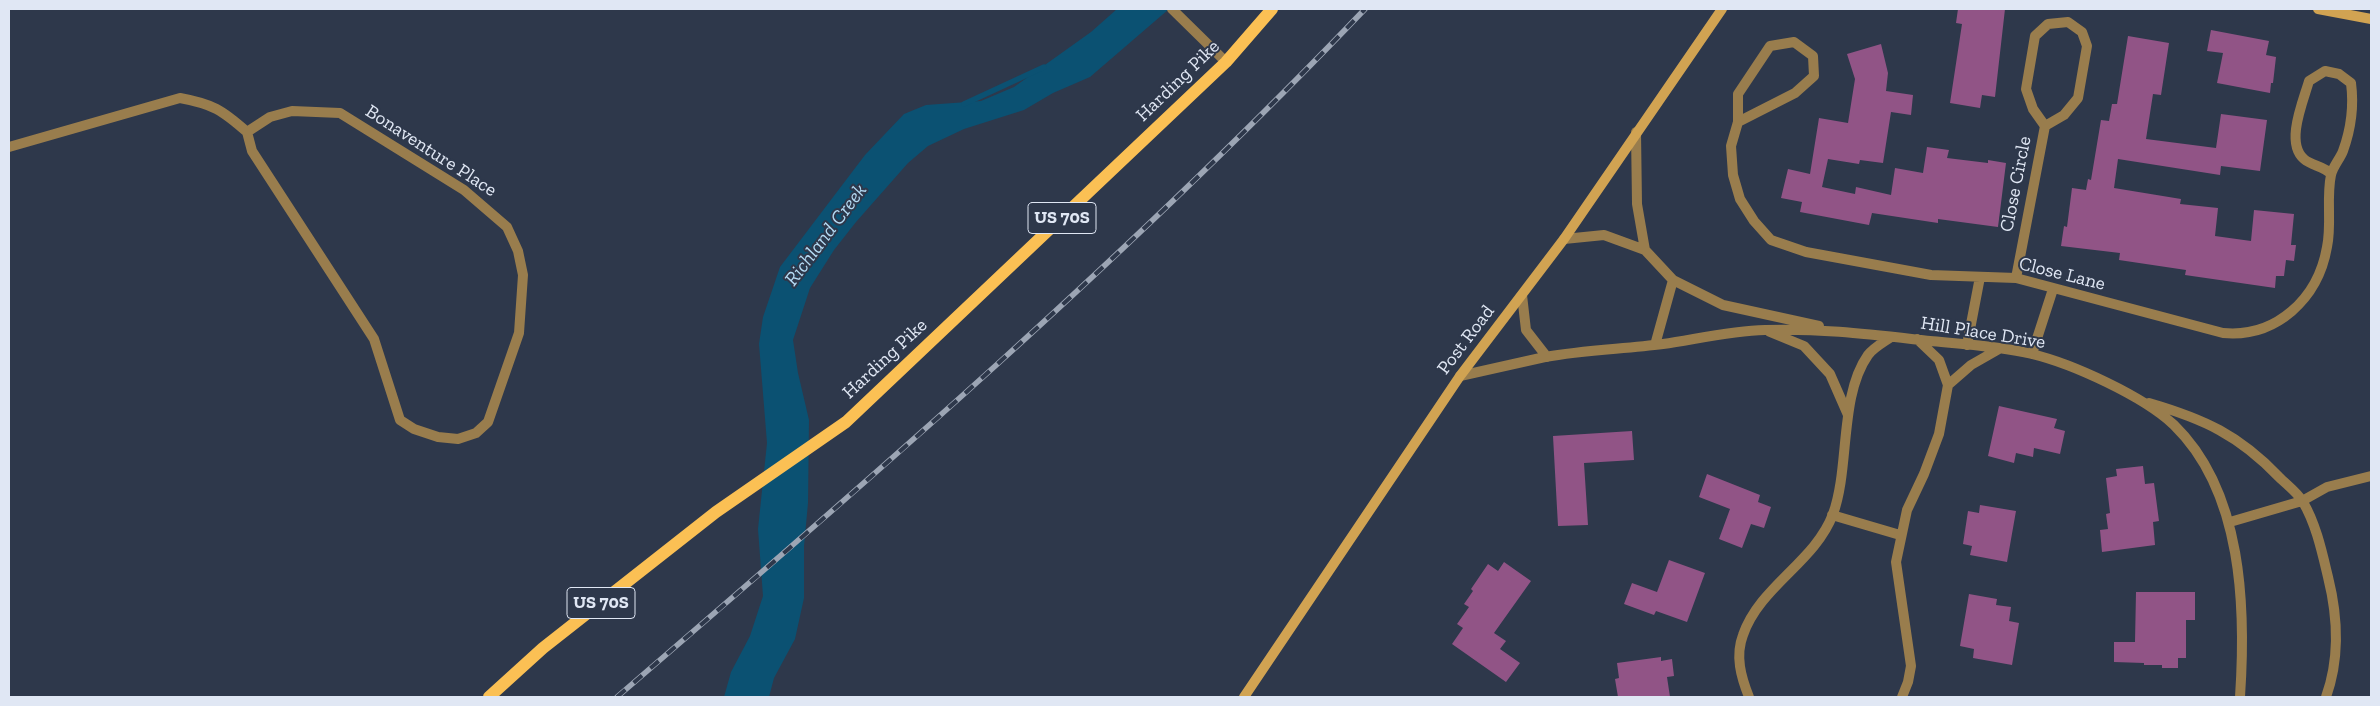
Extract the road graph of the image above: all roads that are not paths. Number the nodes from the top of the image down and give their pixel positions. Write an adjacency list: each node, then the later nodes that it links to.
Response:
1 (1172, 9): 6 (street)
2 (1272, 9): 6 (main road, Harding Pike / US 70S)
3 (1722, 9): 10 (street, Post Road)
4 (2318, 9): 5 (street)
5 (2371, 19)
6 (1226, 62): 38 (main road, Harding Pike / US 70S)
7 (1738, 122): 7 (street, Close Lane); 15 (street, Close Lane)
8 (2045, 126): 8 (street, Close Circle); 16 (street, Close Circle)
9 (247, 132): 9 (street, Bonaventure Place); 11 (street, Bonaventure Place)
10 (1636, 132): 13 (street, Post Road); 14 (street)
11 (9, 147)
12 (2331, 174): 12 (street, Close Lane); 18 (street, Close Lane)
13 (1564, 239): 14 (street, Hill Place Drive); 19 (street, Post Road)
14 (1646, 250): 17 (street, Hill Place Drive)
15 (1980, 277): 16 (street, Close Lane); 25 (street)
16 (2016, 278): 18 (street, Close Lane)
17 (1673, 280): 21 (street, Hill Place Drive); 24 (street)
18 (2053, 289): 27 (street)
19 (1522, 295): 28 (street); 29 (street, Post Road)
20 (1764, 330): 21 (street, Hill Place Drive); 24 (street, Hill Place Drive); 32 (street)
21 (1842, 332): 22 (street, Hill Place Drive)
22 (1892, 337): 23 (street, Hill Place Drive); 32 (street)
23 (1917, 339): 25 (street, Hill Place Drive); 30 (street)
24 (1655, 345): 28 (street, Hill Place Drive)
25 (1967, 345): 26 (street, Hill Place Drive)
26 (2000, 349): 27 (street, Hill Place Drive); 30 (street)
27 (2032, 354): 31 (street, Hill Place Drive)
28 (1547, 357): 29 (street, Hill Place Drive)
29 (1460, 376): 39 (street, Post Road)
30 (1948, 385): 37 (street)
31 (2141, 401): 34 (street, Hill Place Drive); 36 (street, Hill Place Drive)
32 (1848, 415): 35 (street)
33 (2371, 476): 34 (street)
34 (2302, 500): 36 (street); 43 (street, Hill Place Drive)
35 (1832, 515): 37 (street); 40 (street)
36 (2230, 522): 42 (street, Hill Place Drive)
37 (1900, 534): 41 (street)
38 (489, 697)
39 (1244, 697)
40 (1749, 697)
41 (1902, 697)
42 (2240, 697)
43 (2326, 697)

